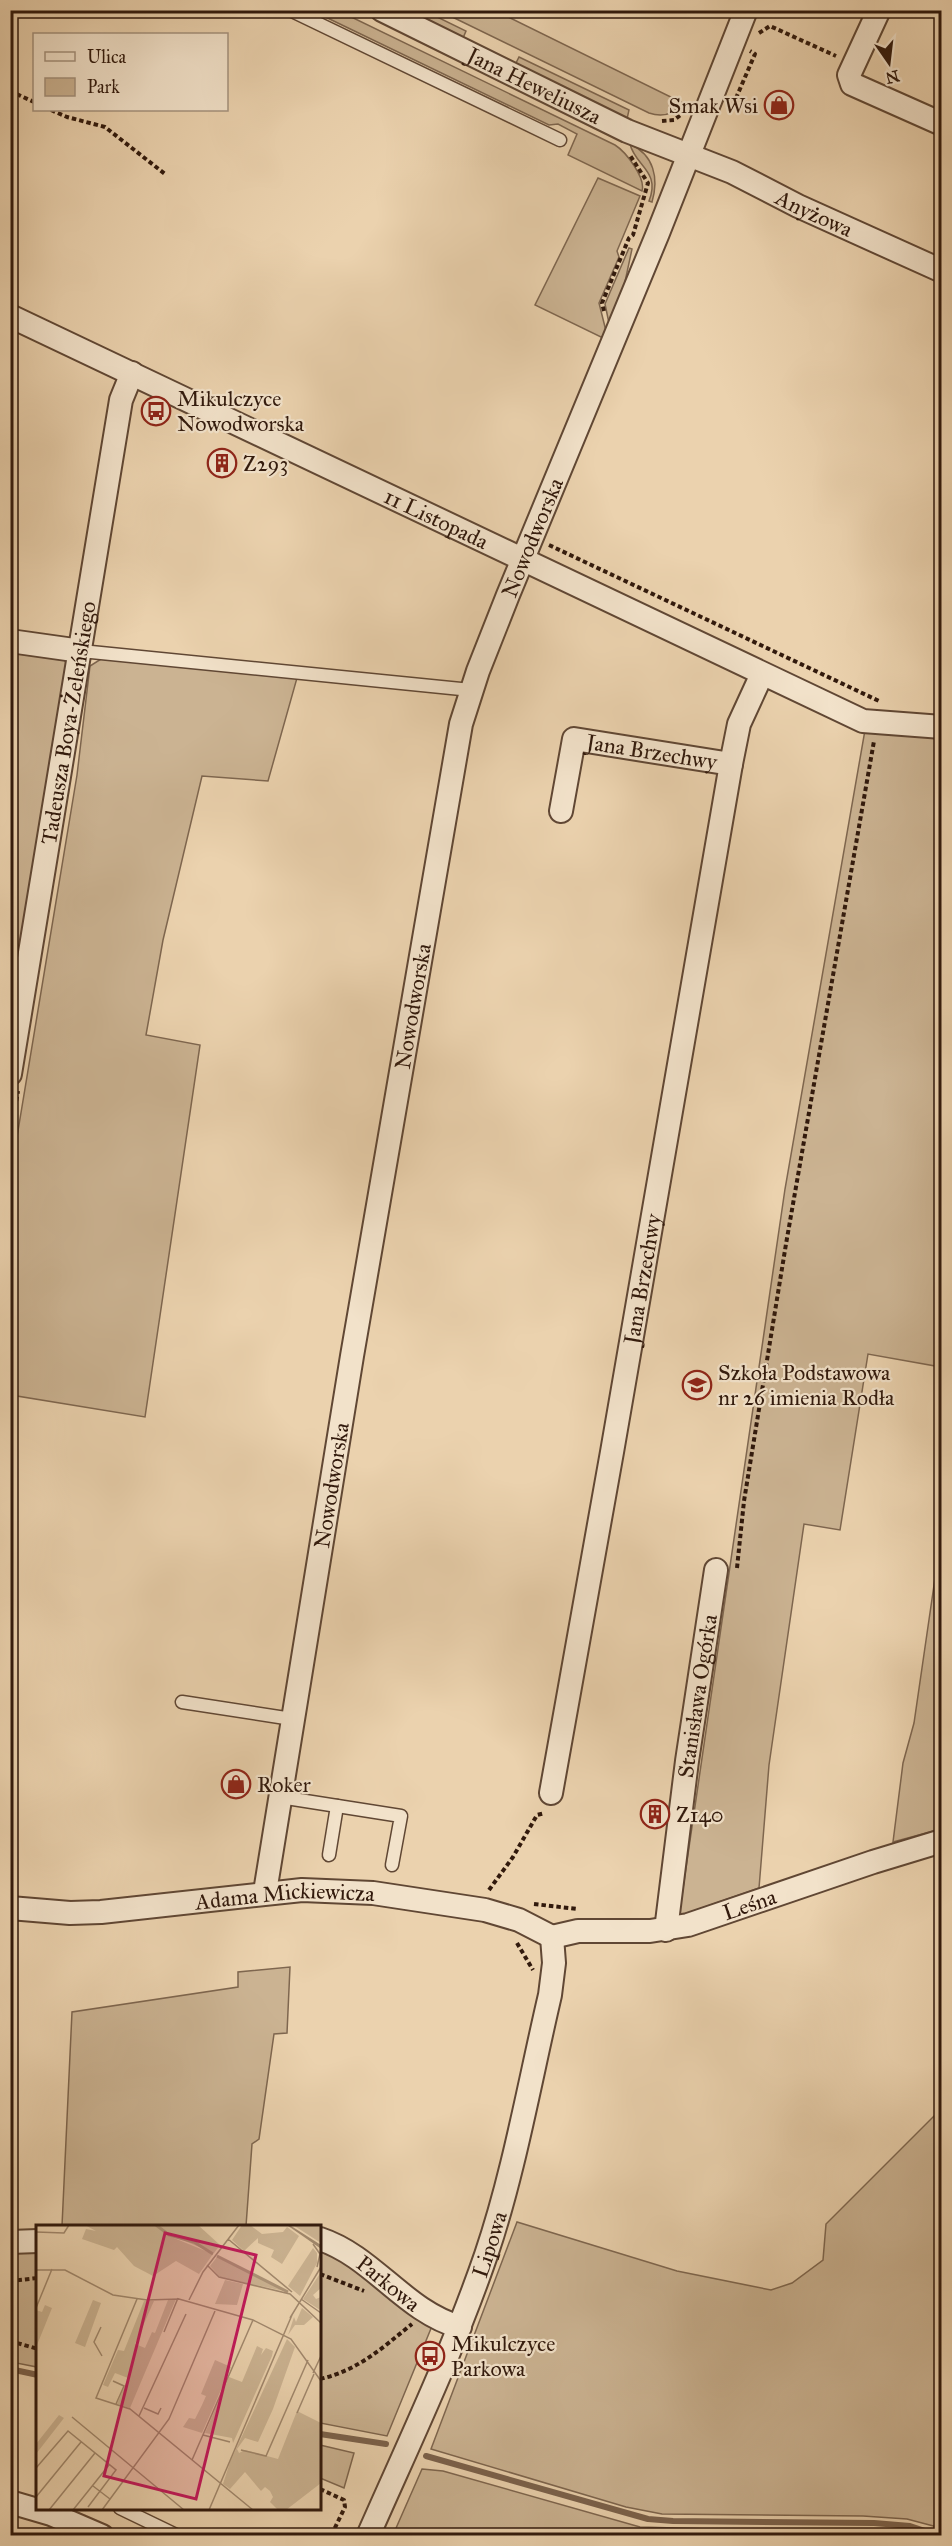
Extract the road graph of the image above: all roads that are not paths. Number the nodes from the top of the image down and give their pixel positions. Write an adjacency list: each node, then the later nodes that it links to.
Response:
1 (290, 10): 6 (lane)
2 (382, 10): 7 (street, Jana Heweliusza)
3 (746, 10): 7 (street, Nowodworska)
4 (879, 10): 5 (street)
5 (940, 121)
6 (560, 140)
7 (688, 155): 8 (street, Anyżowa); 11 (street, Nowodworska)
8 (942, 272)
9 (10, 316): 10 (street, 11 Listopada)
10 (132, 374): 11 (street, 11 Listopada); 13 (street, Tadeusza Boya-Żeleńskiego)
11 (523, 559): 14 (street, 11 Listopada); 15 (street, Nowodworska)
12 (10, 641): 13 (street)
13 (81, 651): 15 (lane); 19 (street, Tadeusza Boya-Żeleńskiego)
14 (762, 674): 16 (street, 11 Listopada); 17 (street, Jana Brzechwy)
15 (471, 690): 22 (street, Nowodworska)
16 (942, 727)
17 (730, 764): 18 (street, Jana Brzechwy); 24 (street, Jana Brzechwy)
18 (561, 811)
19 (10, 1074)
20 (726, 1572): 31 (street, Stanisława Ogórka)
21 (182, 1702): 22 (lane)
22 (292, 1719): 23 (street, Nowodworska)
23 (280, 1797): 25 (lane); 29 (street, Nowodworska)
24 (551, 1800)
25 (337, 1806): 27 (lane); 28 (lane)
26 (942, 1841): 31 (street, Leśna)
27 (329, 1855)
28 (392, 1865)
29 (265, 1892): 30 (street, Adama Mickiewicza); 32 (street, Adama Mickiewicza)
30 (10, 1908)
31 (666, 1929): 32 (street, Leśna)
32 (552, 1937): 36 (street, Lipowa)
33 (321, 2239): 36 (street, Parkowa)
34 (36, 2241): 35 (street)
35 (10, 2242)
36 (460, 2328): 44 (street, Lipowa)
37 (10, 2502): 38 (street)
38 (36, 2507)
39 (48, 2510): 41 (street)
40 (124, 2510): 43 (lane)
41 (67, 2514): 42 (street)
42 (102, 2535)
43 (178, 2535)
44 (368, 2535)

